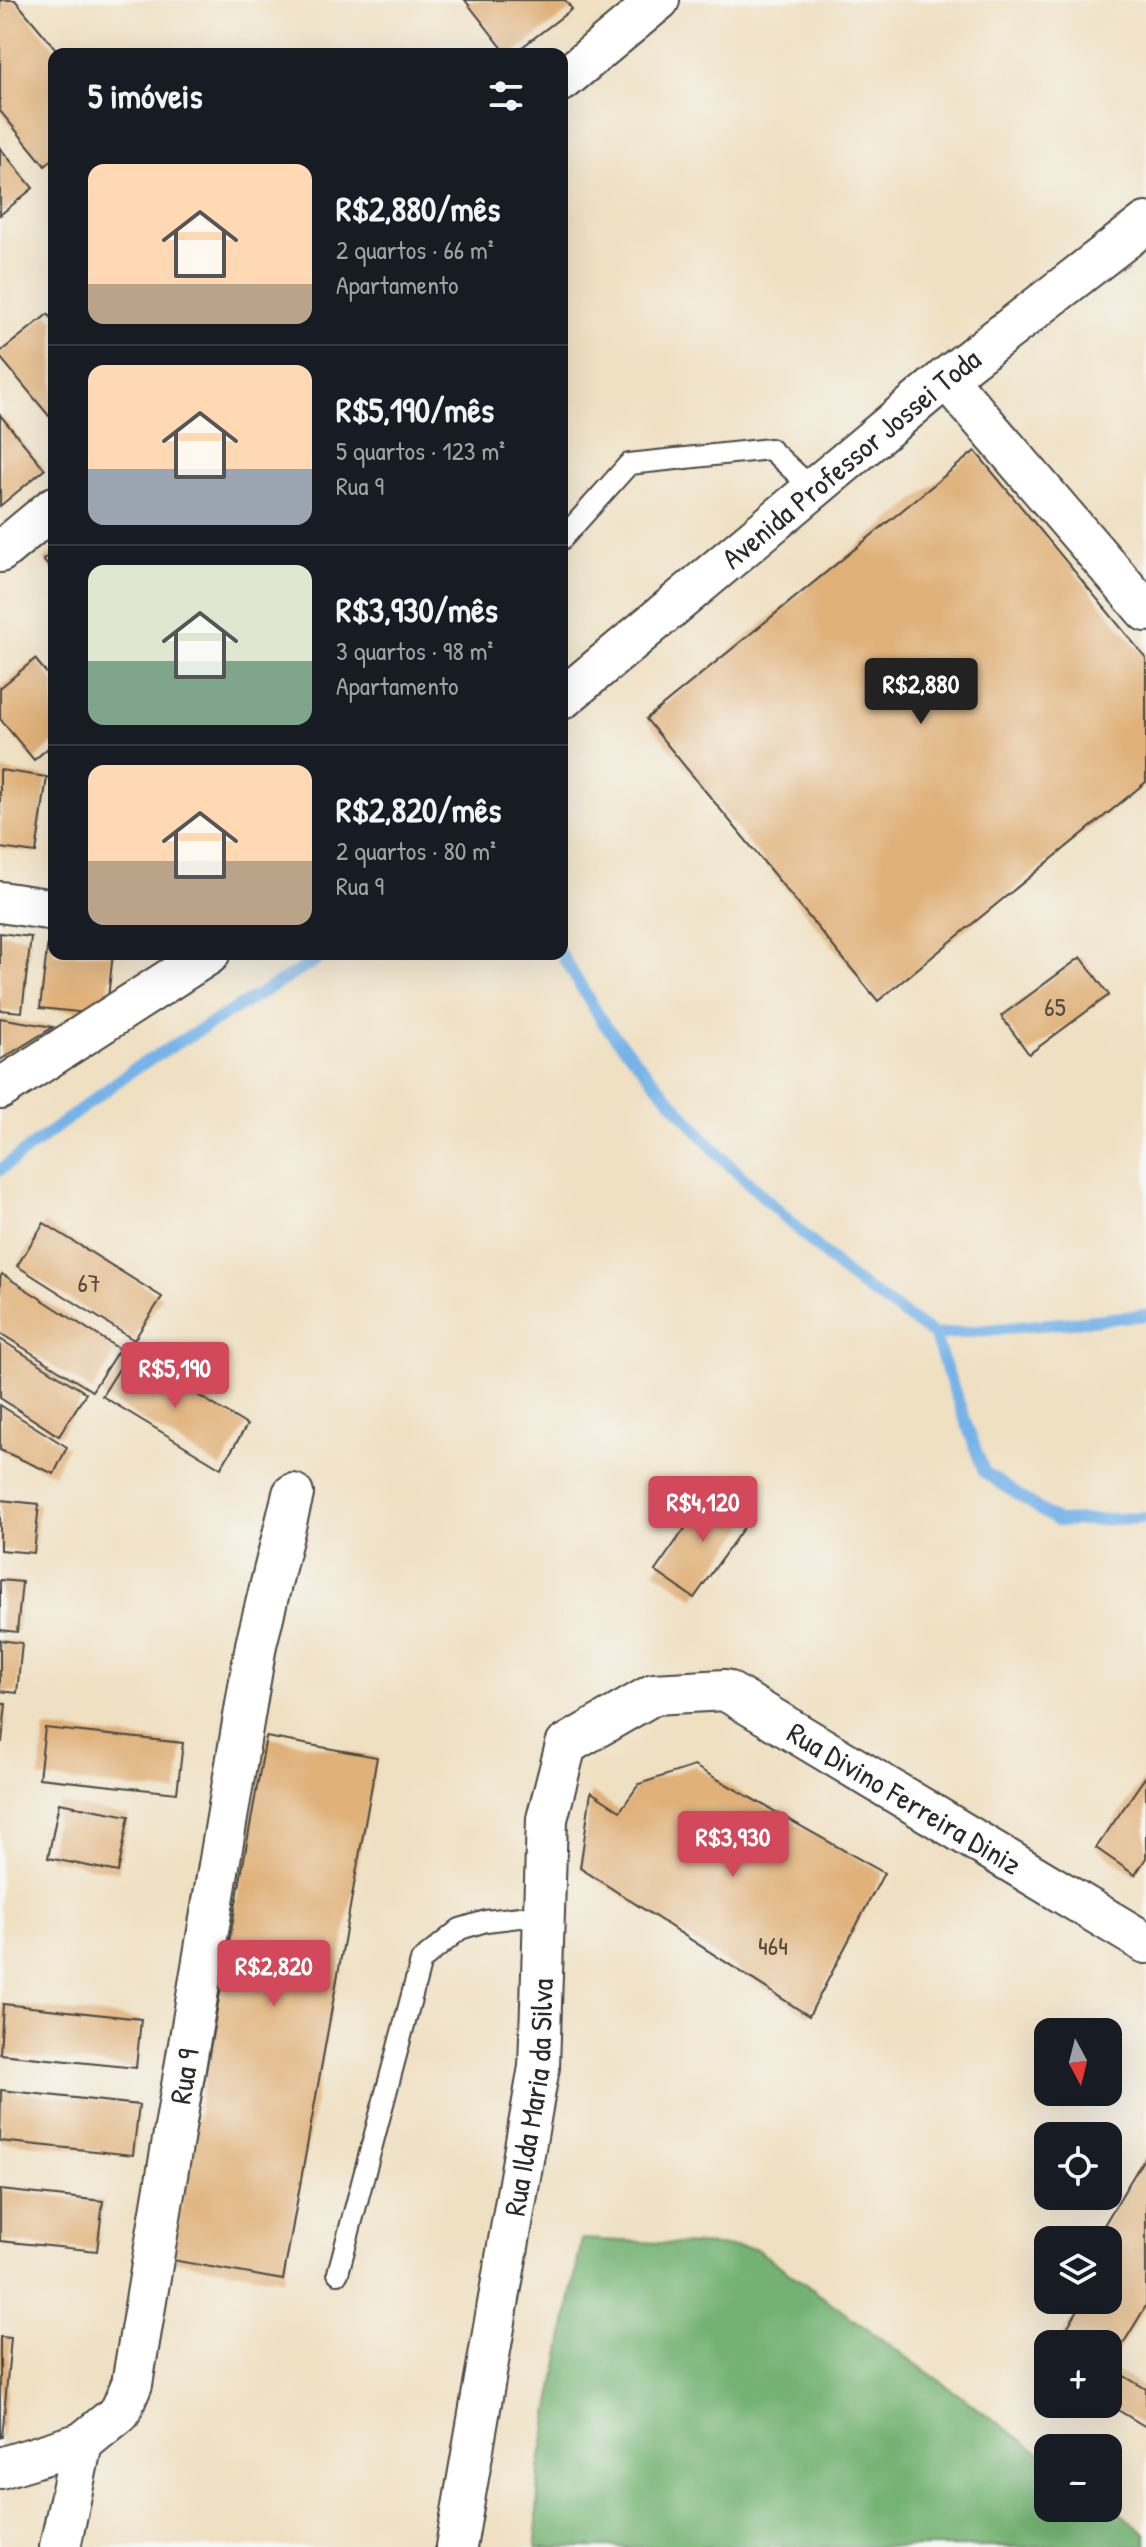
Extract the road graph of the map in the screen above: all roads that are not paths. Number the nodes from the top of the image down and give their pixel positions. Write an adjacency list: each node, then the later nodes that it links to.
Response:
1 (659, 0): 2 (street)
2 (568, 76)
3 (1146, 223): 4 (street, Avenida Professor Jossei Toda)
4 (946, 378): 5 (street, Avenida Professor Jossei Toda); 9 (street)
5 (813, 489): 7 (lane); 10 (street, Avenida Professor Jossei Toda)
6 (48, 511): 8 (street)
7 (568, 532)
8 (4, 542)
9 (1146, 611)
10 (568, 694)
11 (0, 902): 12 (street)
12 (48, 909)
13 (200, 960): 14 (street)
14 (0, 1089)
15 (293, 1494): 20 (street, Rua 9)
16 (654, 1694): 17 (street, Rua Ilda Maria da Silva); 18 (street, Rua Divino Ferreira Diniz)
17 (545, 1914): 19 (lane); 23 (street, Rua Ilda Maria da Silva)
18 (1146, 1943)
19 (338, 2273)
20 (82, 2443): 21 (street); 22 (street)
21 (0, 2468)
22 (60, 2547)
23 (456, 2547)

